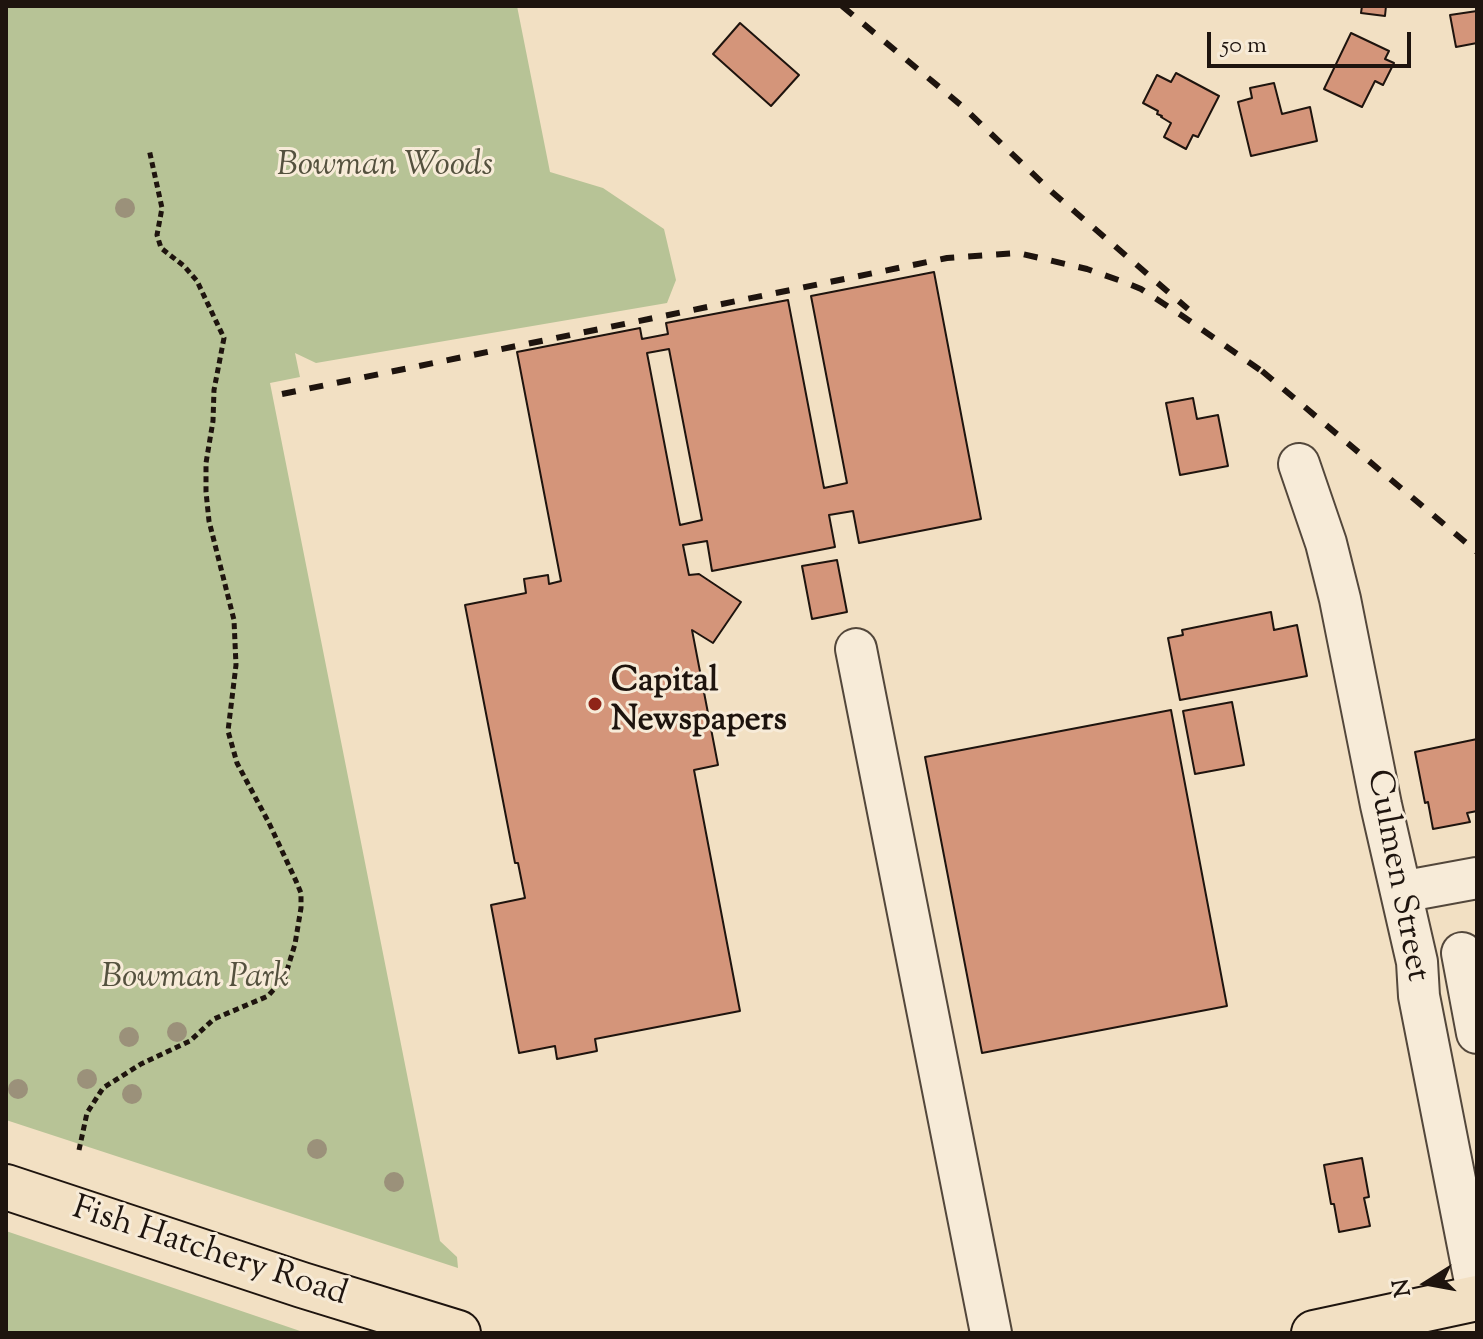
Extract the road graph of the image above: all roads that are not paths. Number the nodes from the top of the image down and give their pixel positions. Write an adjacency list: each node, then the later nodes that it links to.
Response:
1 (1299, 464): 4 (street, Culmen Street)
2 (856, 649): 12 (street)
3 (1477, 878): 4 (street)
4 (1401, 892): 6 (street, Culmen Street)
5 (1470, 949): 6 (street); 7 (street)
6 (1417, 962): 9 (street, Culmen Street)
7 (1477, 1033)
8 (6, 1187): 11 (main road, Fish Hatchery Road)
9 (1468, 1197): 10 (street, Culmen Street)
10 (1477, 1295): 13 (main road)
11 (458, 1333)
12 (991, 1333)
13 (1314, 1333)

